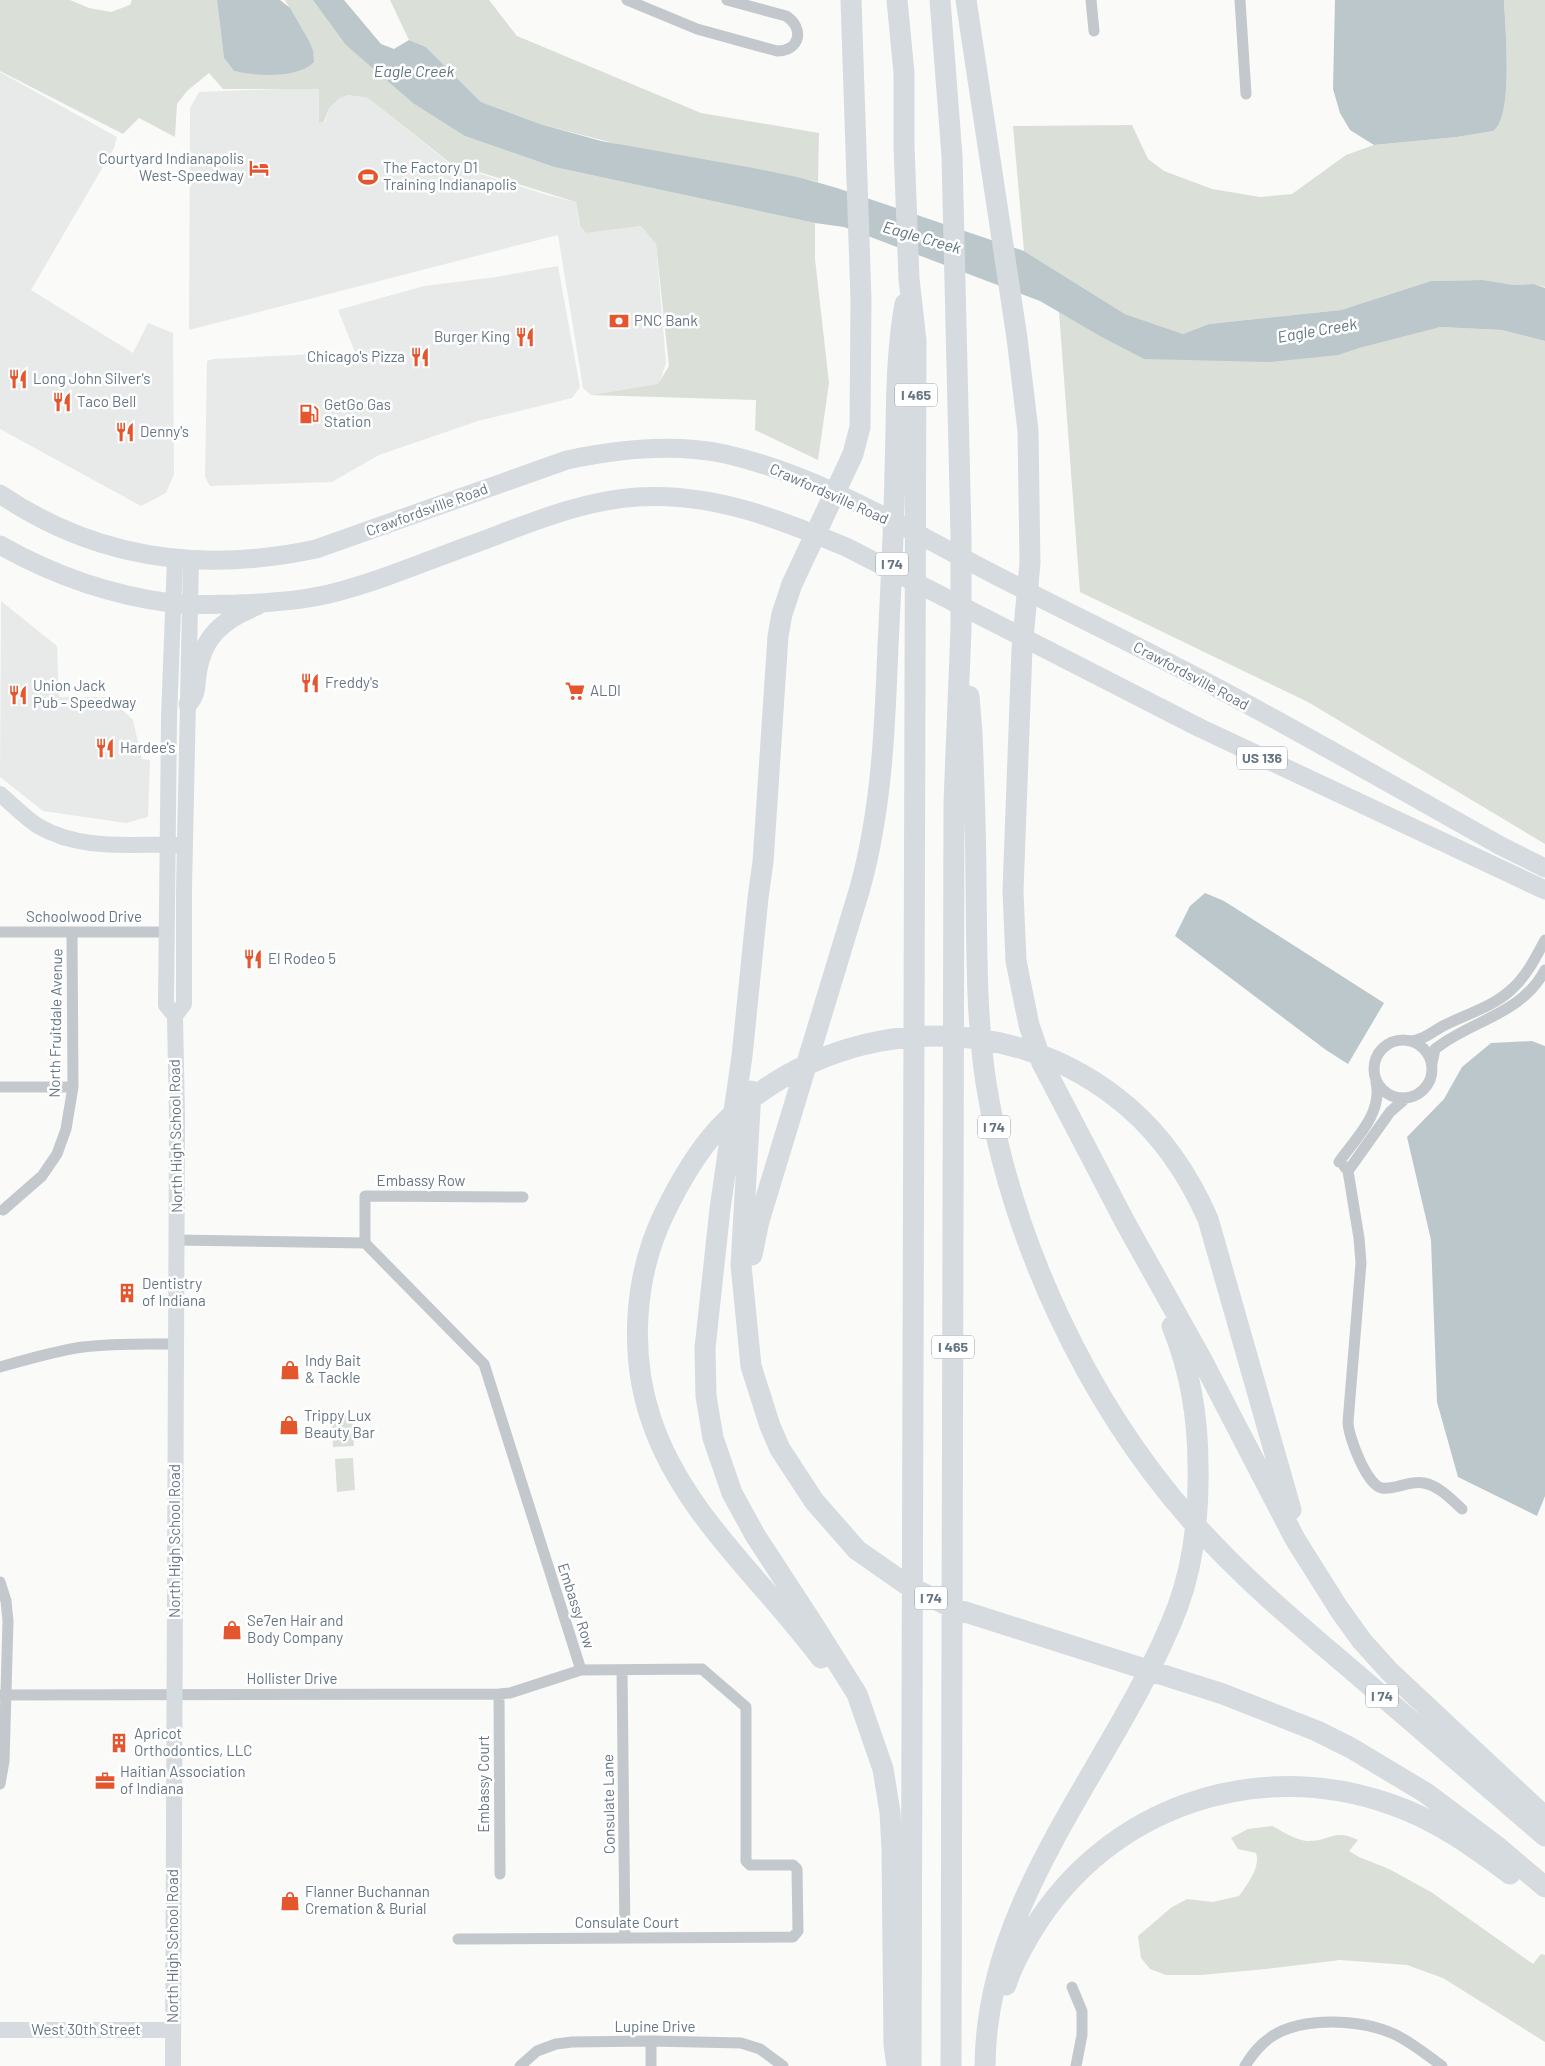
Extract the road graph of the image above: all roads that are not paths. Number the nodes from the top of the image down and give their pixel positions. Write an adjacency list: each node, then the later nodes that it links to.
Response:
1 (627, 0): 2 (street)
2 (727, 0)
3 (851, 0): 12 (highway)
4 (897, 0): 11 (highway, I 465)
5 (940, 0): 20 (highway, I 465)
6 (966, 0): 17 (highway)
7 (1091, 0): 9 (street)
8 (1240, 0): 10 (street)
9 (1094, 31)
10 (1246, 94)
11 (909, 280): 46 (highway, I 74); 76 (highway, I 465)
12 (834, 493): 14 (highway); 16 (main road, Crawfordsville Road); 17 (main road, Crawfordsville Road / US 136)
13 (0, 494): 16 (main road, Crawfordsville Road)
14 (816, 534): 18 (main road); 21 (main road, US 136); 25 (highway)
15 (0, 545): 19 (main road)
16 (183, 560): 19 (street, North High School Road)
17 (1026, 591): 21 (highway); 26 (main road, Crawfordsville Road / US 136)
18 (265, 603): 19 (main road); 22 (main road)
19 (181, 604): 22 (street, North High School Road); 24 (street, North High School Road)
20 (962, 629): 60 (highway, I 74); 77 (highway, I 465)
21 (1023, 637): 27 (main road, US 136); 45 (highway)
22 (188, 704): 24 (street, North High School Road)
23 (0, 794): 24 (street)
24 (177, 845): 30 (street, North High School Road); 33 (street, North High School Road)
25 (763, 862): 46 (highway); 57 (highway)
26 (1545, 868)
27 (1545, 890)
28 (0, 932): 29 (street, Schoolwood Drive)
29 (72, 932): 30 (street, Schoolwood Drive); 38 (street, North Fruitdale Avenue)
30 (167, 932): 33 (street, North High School Road)
31 (1545, 940): 34 (street)
32 (1545, 970): 35 (street)
33 (175, 1016): 43 (street, North High School Road)
34 (1410, 1041): 35 (street); 36 (street)
35 (1432, 1063): 39 (street)
36 (1376, 1082): 39 (street); 40 (street)
37 (0, 1087): 38 (street)
38 (73, 1087): 42 (street, North Fruitdale Avenue)
39 (1406, 1098): 40 (street)
40 (1344, 1166): 49 (street)
41 (523, 1197): 44 (street, Embassy Row)
42 (3, 1210)
43 (176, 1240): 44 (street); 47 (street, North High School Road)
44 (365, 1243): 52 (street, Embassy Row)
45 (1143, 1256): 51 (highway); 78 (highway)
46 (746, 1303): 62 (highway, I 74)
47 (176, 1344): 48 (street); 54 (street, North High School Road)
48 (0, 1367)
49 (1462, 1509)
50 (0, 1582): 56 (street)
51 (1328, 1592): 57 (highway); 59 (highway)
52 (581, 1670): 53 (street, Embassy Row); 55 (street, Hollister Drive)
53 (622, 1670): 64 (street, Embassy Row); 65 (street, Consulate Lane)
54 (175, 1694): 55 (street, Hollister Drive); 56 (street, Hollister Drive); 69 (street, North High School Road)
55 (499, 1694): 61 (street, Embassy Court)
56 (3, 1695): 58 (street)
57 (863, 1714): 75 (highway)
58 (0, 1784)
59 (1545, 1817)
60 (1545, 1836)
61 (500, 1874)
62 (1545, 1887)
63 (1545, 1900): 78 (highway)
64 (796, 1935): 65 (street, Consulate Court)
65 (625, 1938): 66 (street, Consulate Court)
66 (458, 1939)
67 (1072, 1987): 79 (street)
68 (0, 2030): 69 (street, West 30th Street)
69 (173, 2030): 72 (street, North High School Road)
70 (651, 2041): 71 (street, Lupine Drive); 73 (street); 74 (street, Lupine Drive)
71 (522, 2064)
72 (173, 2066)
73 (652, 2066)
74 (783, 2066)
75 (896, 2066)
76 (911, 2066)
77 (951, 2066)
78 (987, 2066)
79 (1076, 2066)
80 (1245, 2066): 81 (street)
81 (1442, 2066)

